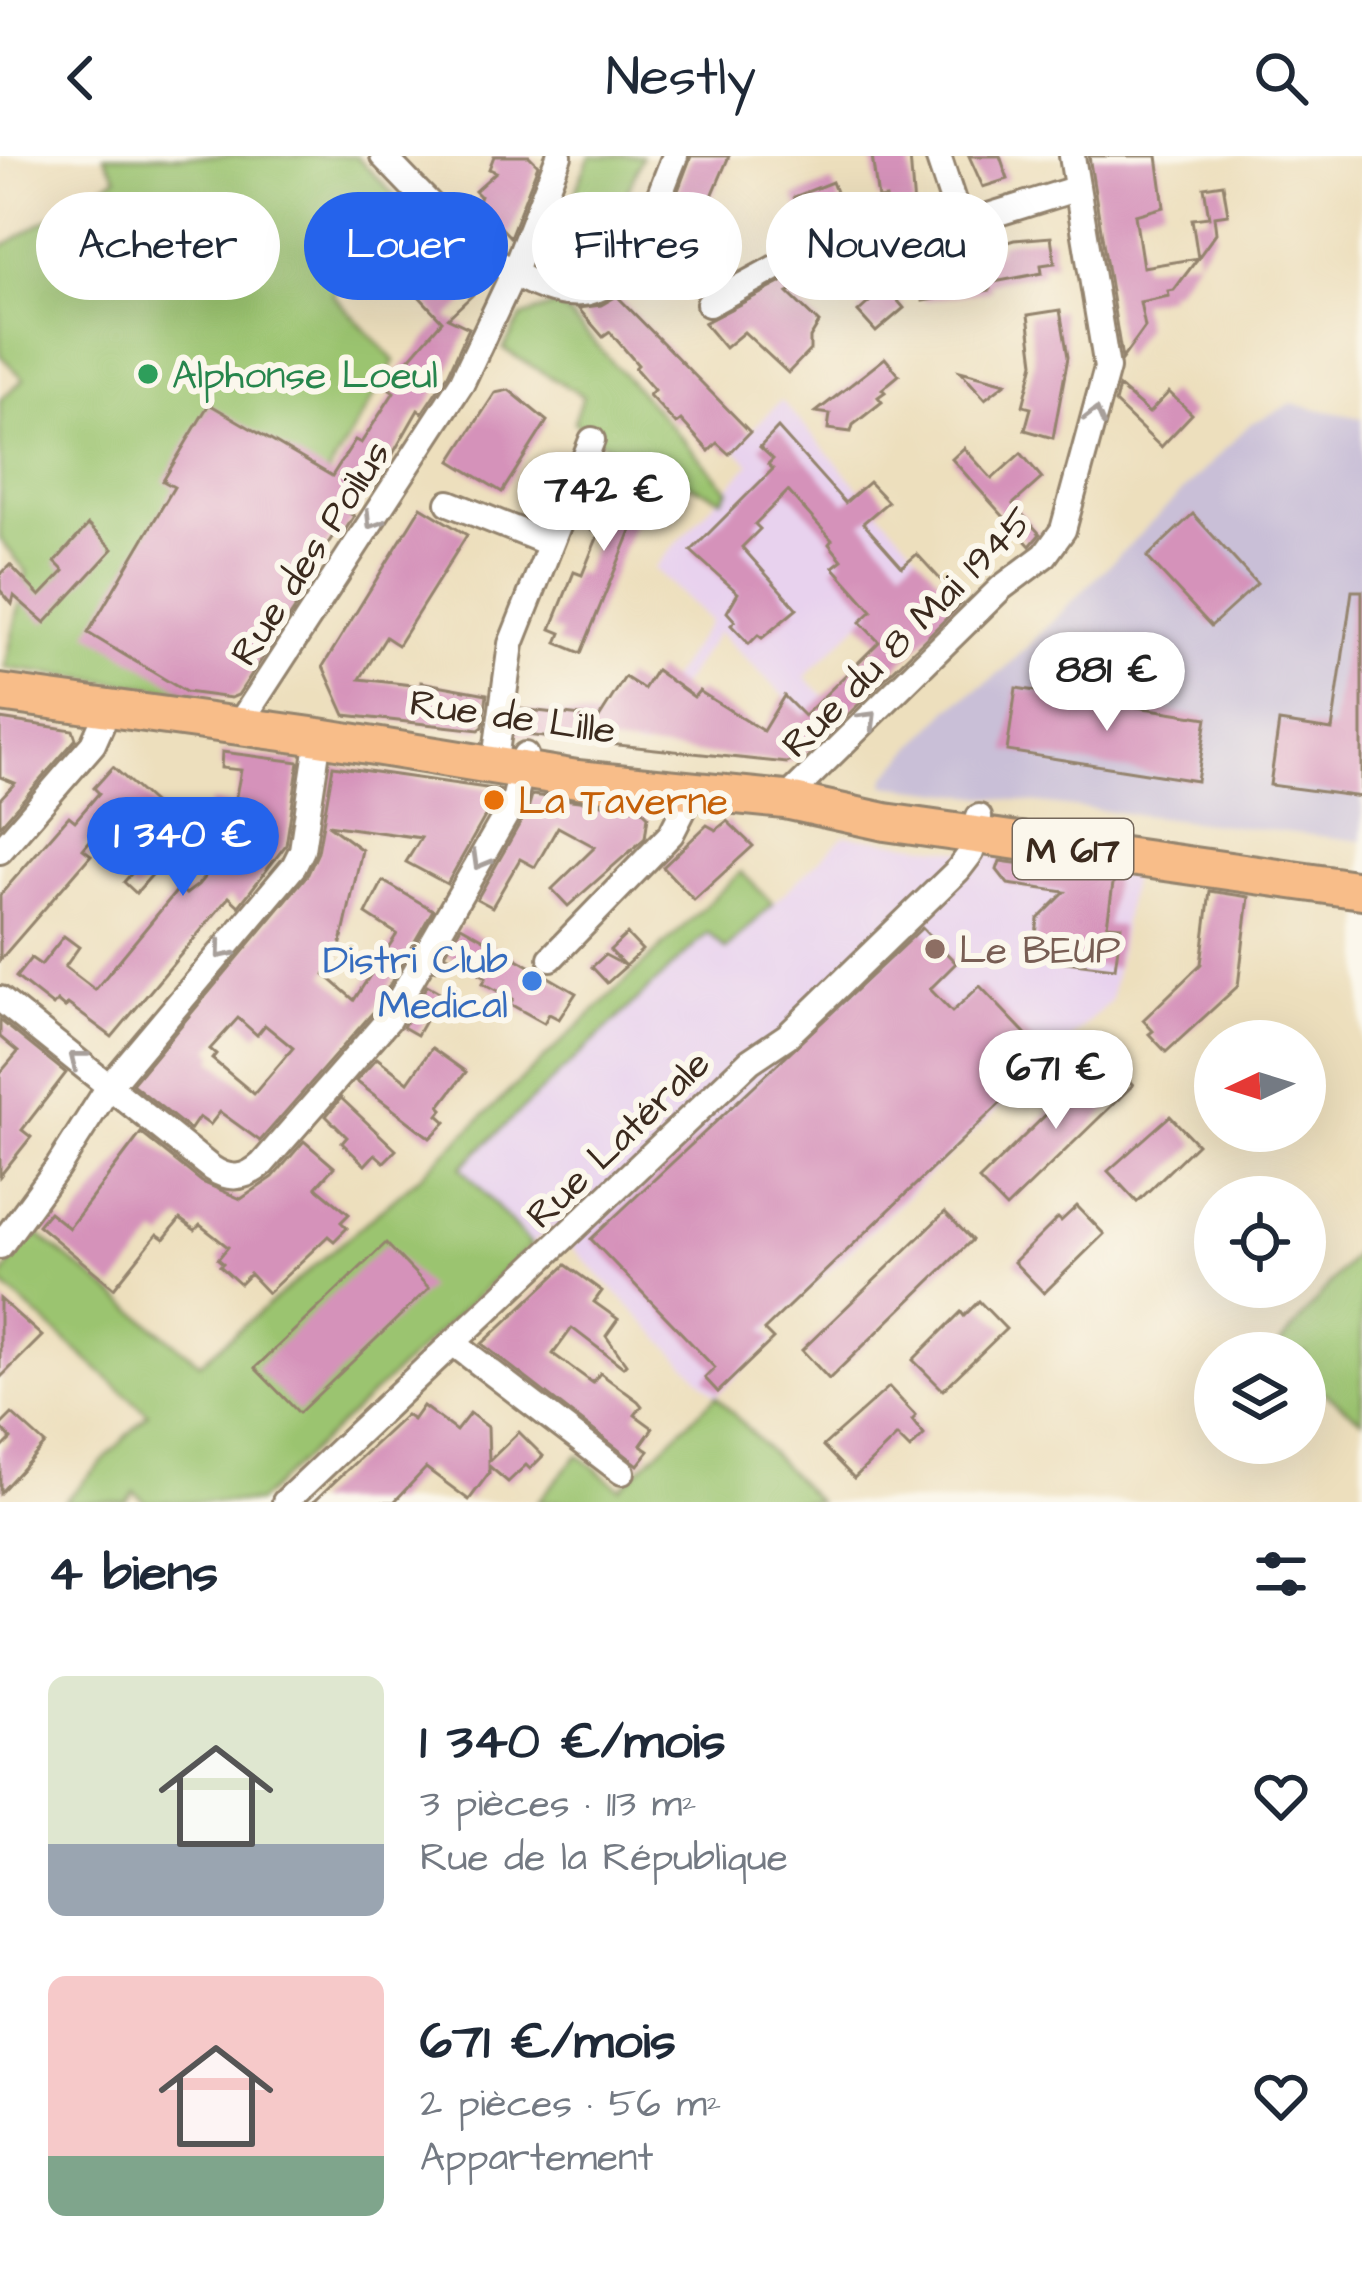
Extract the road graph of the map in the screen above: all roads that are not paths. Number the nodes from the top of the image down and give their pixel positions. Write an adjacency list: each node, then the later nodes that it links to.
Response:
1 (383, 156): 10 (street)
2 (675, 156): 10 (street)
3 (938, 156): 7 (street)
4 (1072, 156): 6 (street, Rue du 8 Mai 1945)
5 (551, 161): 10 (street, Rue des Poilus)
6 (1075, 189): 8 (street); 21 (street, Rue du 8 Mai 1945, one-way to 6)
7 (950, 192)
8 (1008, 210)
9 (766, 273): 11 (street)
10 (513, 274): 17 (street, Rue des Poilus, one-way to 17)
11 (709, 304)
12 (592, 440): 14 (street)
13 (449, 503): 14 (street)
14 (549, 543): 19 (street)
15 (0, 694): 16 (main road, Rue de Lille / M 617)
16 (110, 708): 17 (main road, Rue de Lille / M 617); 23 (street)
17 (238, 726): 18 (main road, Rue de Lille / M 617)
18 (319, 737): 19 (main road, Rue de Lille / M 617); 28 (street, one-way to 28)
19 (510, 761): 20 (main road, Rue de Lille / M 617); 28 (street, one-way to 28)
20 (694, 789): 21 (main road, Rue de Lille / M 617); 26 (street)
21 (785, 800): 22 (main road, Rue de Lille / M 617)
22 (977, 826): 24 (main road, Rue de Lille / M 617); 25 (main road, Rue de Lille / M 617); 30 (street, Rue Latérale)
23 (0, 851)
24 (1362, 871)
25 (1362, 890)
26 (551, 958)
27 (0, 999): 28 (street, one-way to 27)
28 (110, 1085): 29 (street)
29 (0, 1246)
30 (453, 1343): 31 (street); 32 (street, Rue Latérale)
31 (622, 1472)
32 (285, 1502)

